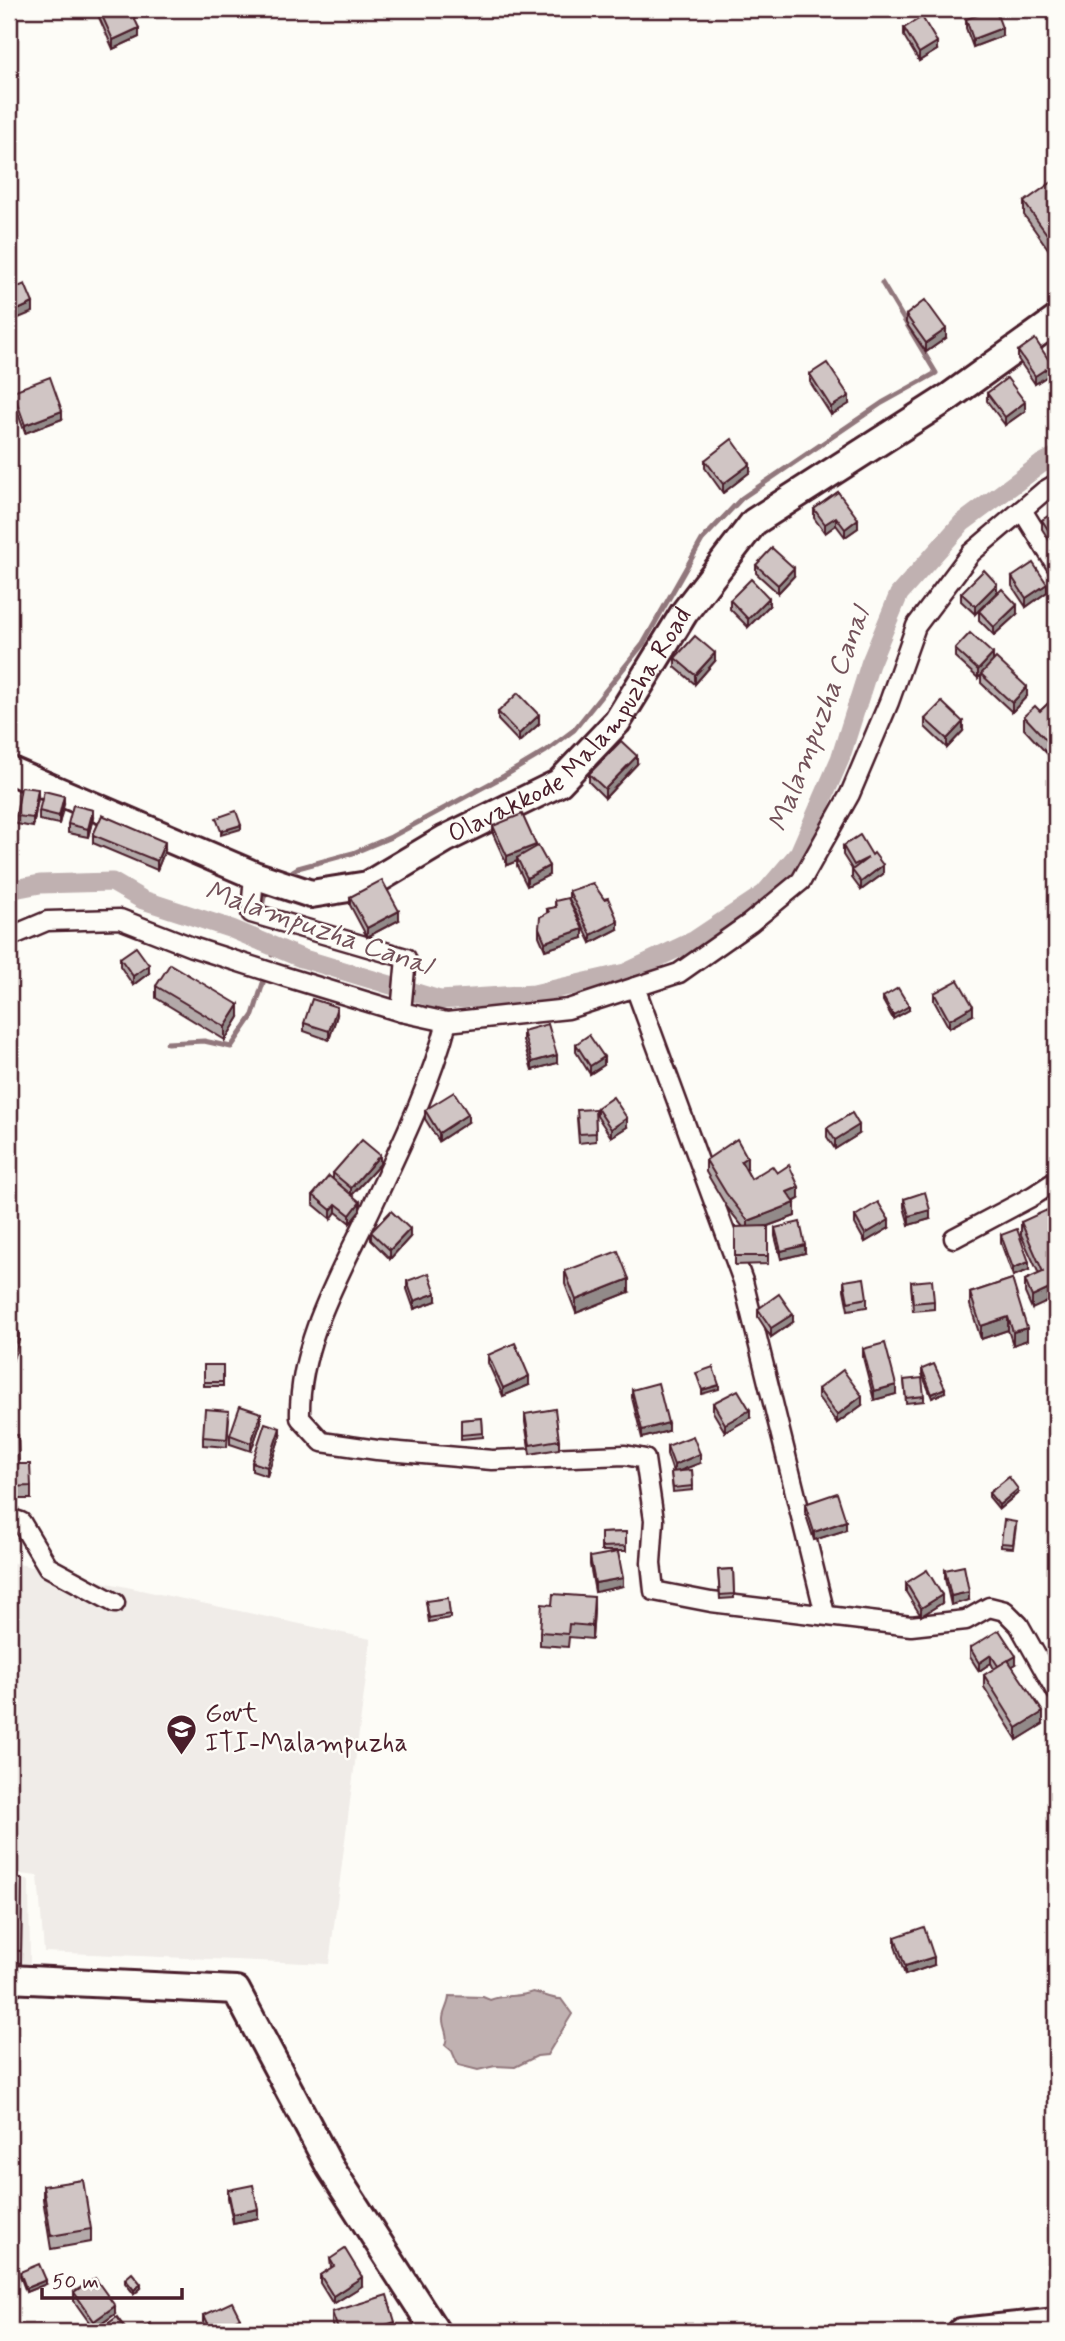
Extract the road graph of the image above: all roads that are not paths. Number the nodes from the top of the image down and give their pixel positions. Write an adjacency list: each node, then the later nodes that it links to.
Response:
1 (1056, 320): 6 (main road, Olavakkode Malampuzha Road)
2 (1056, 484): 3 (street)
3 (1022, 510): 4 (street); 8 (street)
4 (1056, 565)
5 (10, 769): 6 (main road, Olavakkode Malampuzha Road)
6 (254, 875): 9 (street)
7 (9, 937): 9 (street)
8 (635, 987): 10 (street); 15 (street)
9 (401, 1012): 10 (street)
10 (447, 1022): 15 (street)
11 (1056, 1181): 12 (street)
12 (954, 1238)
13 (9, 1518): 14 (street)
14 (115, 1602)
15 (825, 1614): 16 (street)
16 (1056, 1691)
17 (9, 1979): 19 (main road)
18 (1056, 2322): 20 (main road)
19 (436, 2332)
20 (961, 2332)

